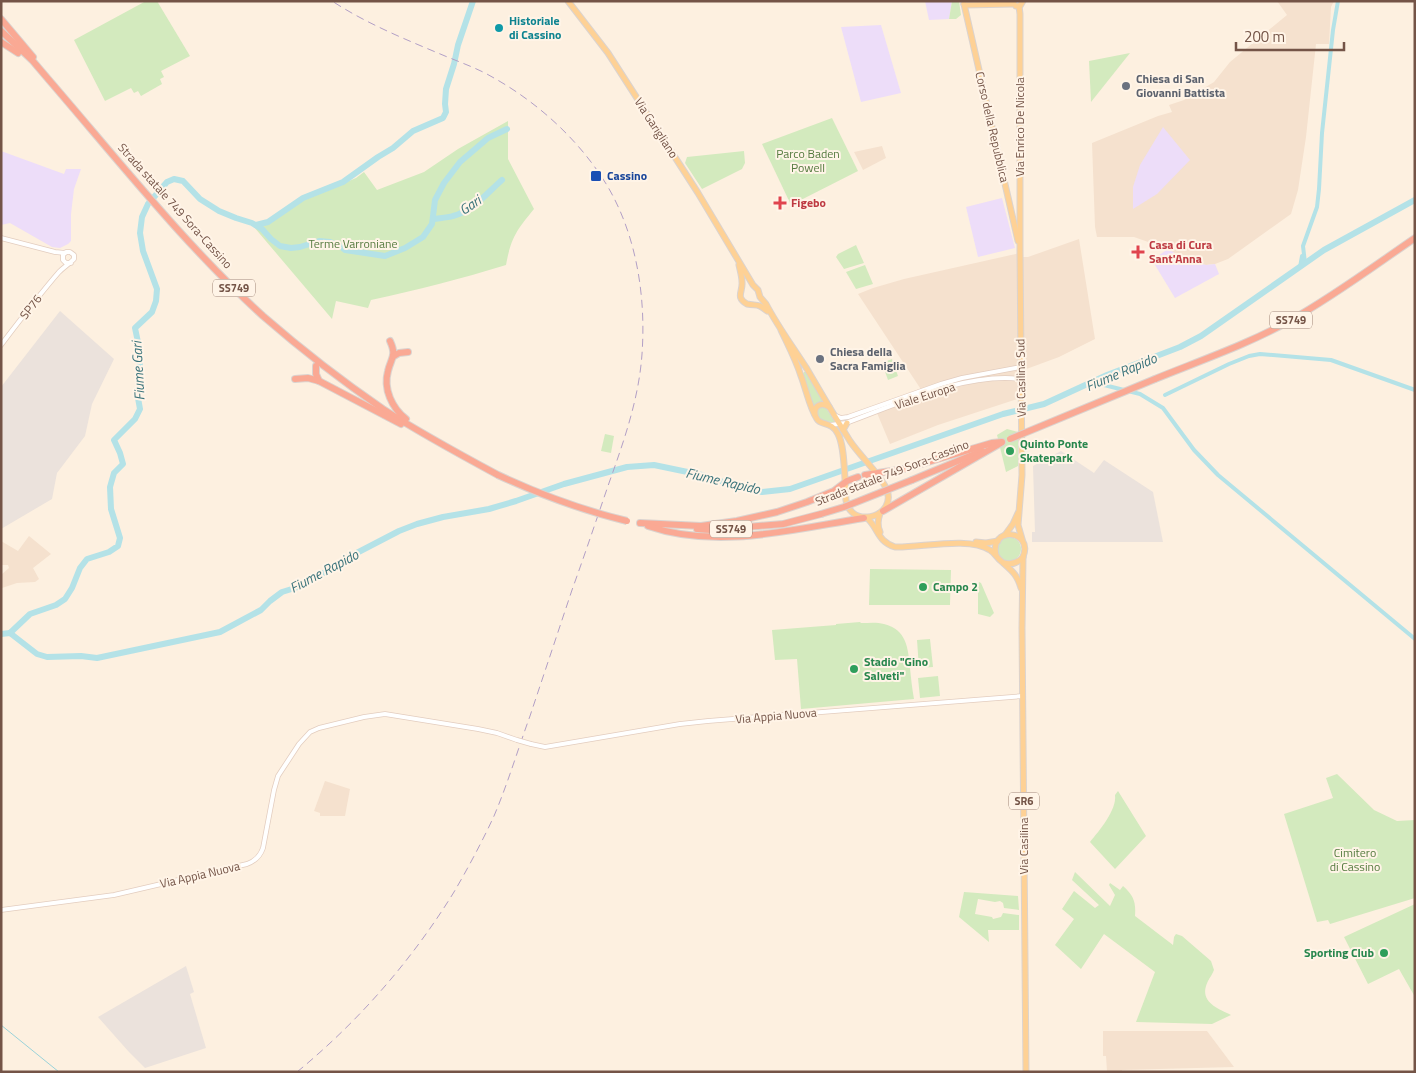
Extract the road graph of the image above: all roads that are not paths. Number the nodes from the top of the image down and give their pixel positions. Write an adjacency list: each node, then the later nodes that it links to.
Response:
1 (568, 1): 14 (main road, Via Garigliano)
2 (1016, 3): 7 (main road, Via Enrico De Nicola); 7 (main road, Corso della Repubblica)
3 (1, 20): 6 (highway)
4 (1, 31): 6 (highway, Strada statale 749 Sora-Cassino / SS749)
5 (1, 42): 6 (highway)
6 (49, 80): 39 (highway, Strada statale 749 Sora-Cassino / SS749)
7 (1017, 226): 10 (main road, Via Enrico De Nicola)
8 (1, 238): 11 (street)
9 (1415, 238): 40 (highway, Strada statale 749 Sora-Cassino / SS749, bridge)
10 (1020, 249): 28 (main road, Via Casilina Sud)
11 (55, 252): 12 (street); 13 (street)
12 (65, 253): 13 (street); 15 (street)
13 (63, 259): 15 (street); 16 (street)
14 (738, 260): 17 (main road, Via Garigliano); 18 (main road, Via Garigliano)
15 (71, 263): 16 (street, SP76)
16 (62, 270): 24 (street, SP76)
17 (753, 285): 18 (main road); 19 (main road, Via Garigliano)
18 (742, 288): 20 (main road, Via Garigliano)
19 (760, 297): 20 (main road); 21 (main road, Via Garigliano)
20 (755, 303): 21 (main road, Via Garigliano)
21 (772, 316): 22 (main road, Via Garigliano)
22 (781, 330): 32 (main road, Via Garigliano); 33 (main road, Via Garigliano)
23 (390, 341): 26 (highway)
24 (1, 345)
25 (408, 352): 26 (highway)
26 (394, 356): 39 (highway)
27 (316, 366): 31 (highway)
28 (1021, 367): 29 (main road, Via Casilina Sud); 34 (street, Viale Europa)
29 (1021, 378): 35 (street, Viale Europa); 47 (main road, Via Casilina Sud)
30 (295, 379): 31 (highway)
31 (319, 381): 39 (highway)
32 (829, 407): 33 (main road); 34 (main road, Via Garigliano)
33 (815, 414): 37 (main road)
34 (834, 415): 36 (main road, Via Garigliano)
35 (847, 423): 36 (street, Viale Europa); 38 (main road)
36 (840, 424): 37 (street, Viale Europa); 38 (main road, Via Garigliano)
37 (830, 425): 44 (main road)
38 (844, 430): 41 (main road, Via Garigliano)
39 (438, 442): 50 (highway, Strada statale 749 Sora-Cassino / SS749, bridge)
40 (1002, 442): 41 (highway); 48 (highway); 50 (highway, Strada statale 749 Sora-Cassino / SS749, bridge)
41 (874, 471): 42 (highway); 45 (main road, Via Garigliano)
42 (865, 475): 43 (main road); 45 (main road)
43 (858, 477): 44 (highway); 46 (main road)
44 (845, 480): 46 (main road); 50 (highway)
45 (884, 483): 48 (main road)
46 (846, 491): 49 (main road)
47 (1020, 508): 51 (main road, Via Casilina Sud); 53 (main road, Via Casilina Sud)
48 (882, 512): 49 (main road); 54 (main road)
49 (866, 518): 50 (highway); 54 (main road)
50 (640, 523)
51 (1005, 535): 52 (main road); 53 (main road)
52 (998, 541): 54 (main road); 55 (main road)
53 (1023, 542): 56 (main road, Via Casilina / SR6)
54 (980, 544): 55 (main road, Via Casilina)
55 (996, 555): 57 (main road, Via Casilina / SR6)
56 (1023, 557): 57 (main road); 58 (main road, Via Casilina / SR6)
57 (1002, 562): 58 (main road, Via Casilina / SR6)
58 (1022, 591): 59 (main road, Via Casilina / SR6)
59 (1023, 696): 60 (street, Via Appia Nuova, bridge); 61 (main road, Via Casilina / SR6)
60 (1, 910)
61 (1026, 1072)

